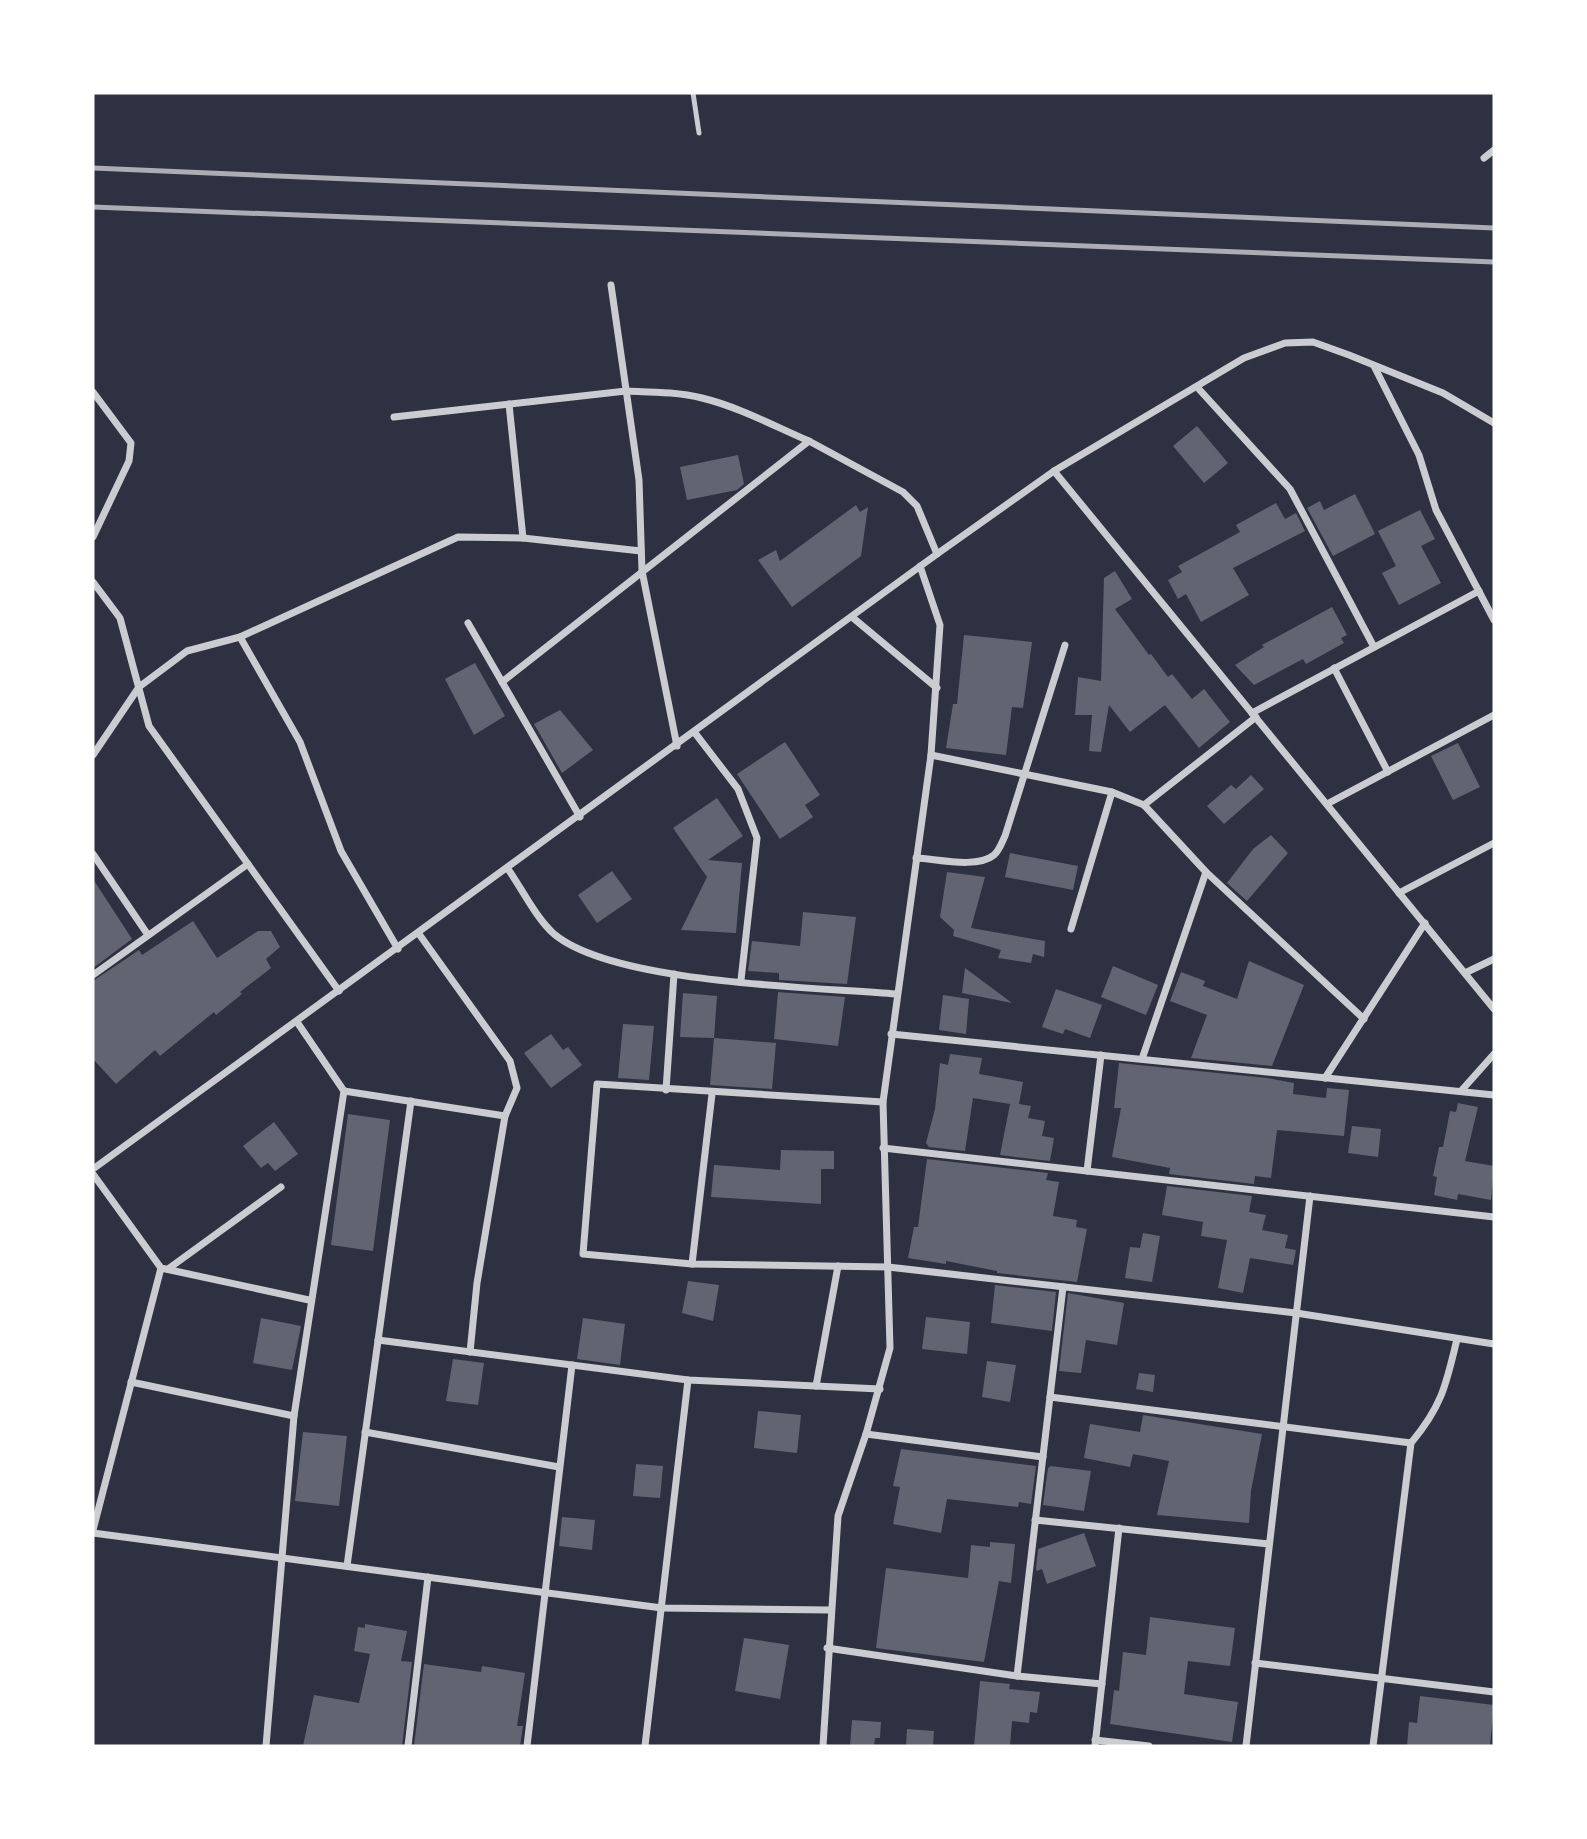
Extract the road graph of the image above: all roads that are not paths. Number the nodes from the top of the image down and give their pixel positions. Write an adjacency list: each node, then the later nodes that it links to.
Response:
1 (693, 93): 2 (lane)
2 (699, 132)
3 (1494, 150): 4 (street)
4 (1484, 158)
5 (611, 285): 8 (street)
6 (1374, 366): 7 (street); 12 (street); 22 (street)
7 (1197, 387): 14 (street); 28 (street)
8 (626, 391): 10 (street); 13 (street); 17 (street)
9 (93, 392): 15 (street)
10 (509, 404): 11 (street); 16 (street)
11 (394, 417)
12 (1494, 423)
13 (808, 441): 18 (street); 20 (street)
14 (1054, 471): 18 (street); 33 (street)
15 (93, 537)
16 (523, 538): 17 (street); 26 (street)
17 (641, 551): 20 (street)
18 (937, 554): 19 (street)
19 (919, 566): 23 (street); 32 (street)
20 (642, 571): 30 (street); 36 (street)
21 (93, 583): 31 (street)
22 (1479, 591): 24 (street); 28 (street)
23 (852, 617): 32 (street); 35 (street)
24 (1494, 621)
25 (468, 623): 30 (street)
26 (240, 637): 31 (street); 56 (street)
27 (1065, 646): 40 (street)
28 (1374, 647): 29 (street)
29 (1334, 668): 33 (street); 39 (street)
30 (502, 682): 44 (street)
31 (139, 687): 37 (street); 48 (street)
32 (936, 688): 38 (street)
33 (1254, 715): 42 (street); 43 (street)
34 (1494, 715): 39 (street)
35 (695, 733): 36 (street); 61 (street)
36 (677, 746): 44 (street)
37 (93, 755)
38 (931, 755): 40 (street); 47 (street)
39 (1388, 772): 42 (street)
40 (1024, 775): 41 (street); 47 (street)
41 (1112, 792): 43 (street); 53 (street)
42 (1327, 804): 51 (street)
43 (1144, 805): 50 (street)
44 (580, 817): 49 (street)
45 (1494, 843): 51 (street)
46 (93, 854): 55 (street)
47 (916, 858): 63 (street)
48 (248, 864): 55 (street); 62 (street)
49 (508, 869): 54 (street); 59 (street)
50 (1206, 872): 65 (street); 70 (street)
51 (1399, 893): 52 (street)
52 (1425, 923): 58 (street); 65 (street)
53 (1071, 929)
54 (419, 934): 56 (street); 79 (street)
55 (148, 935): 60 (street)
56 (398, 949): 62 (street)
57 (1494, 959): 58 (street)
58 (1465, 973): 64 (street)
59 (674, 974): 61 (street); 72 (street)
60 (93, 975)
61 (741, 980): 63 (street)
62 (339, 991): 66 (street)
63 (896, 995): 67 (street)
64 (1494, 1009)
65 (1364, 1019): 71 (street)
66 (297, 1022): 73 (street); 82 (street)
67 (891, 1034): 69 (street); 78 (street)
68 (1494, 1054): 74 (street)
69 (1101, 1055): 70 (street); 81 (street)
70 (1142, 1059): 71 (street)
71 (1325, 1078): 74 (street)
72 (666, 1090): 75 (street); 86 (street)
73 (344, 1091): 77 (street); 91 (street)
74 (1461, 1091): 76 (street)
75 (712, 1094): 78 (street); 86 (street)
76 (1494, 1095)
77 (411, 1101): 79 (street); 94 (street)
78 (883, 1102): 80 (street)
79 (505, 1116): 96 (street)
80 (883, 1148): 81 (street); 88 (street)
81 (1087, 1171): 84 (street)
82 (93, 1172): 89 (street)
83 (281, 1187): 89 (street)
84 (1310, 1196): 85 (street); 92 (street)
85 (1494, 1217)
86 (692, 1264): 87 (street)
87 (838, 1266): 88 (street); 100 (street)
88 (888, 1267): 90 (street); 101 (street)
89 (164, 1269): 91 (street); 99 (street)
90 (1063, 1287): 92 (street); 102 (street)
91 (309, 1300): 103 (street)
92 (1296, 1313): 93 (street); 104 (street)
93 (1457, 1339): 95 (street); 107 (street)
94 (378, 1340): 96 (street); 105 (street)
95 (1494, 1344)
96 (470, 1352): 97 (street)
97 (572, 1365): 98 (street); 109 (street)
98 (688, 1380): 100 (street); 118 (street)
99 (131, 1382): 103 (street); 112 (street)
100 (816, 1386): 101 (street)
101 (880, 1389): 106 (street)
102 (1050, 1397): 104 (street); 108 (street)
103 (294, 1416): 114 (street)
104 (1283, 1427): 107 (street); 113 (street)
105 (365, 1432): 109 (street); 115 (street)
106 (866, 1434): 108 (street); 119 (street)
107 (1411, 1443): 123 (street)
108 (1043, 1457): 110 (street)
109 (559, 1467): 117 (street)
110 (1035, 1520): 111 (street); 122 (street)
111 (1119, 1528): 113 (street); 124 (street)
112 (93, 1531): 114 (street)
113 (1269, 1544): 121 (street)
114 (282, 1558): 115 (street); 127 (street)
115 (347, 1566): 116 (street)
116 (428, 1577): 117 (street); 128 (street)
117 (545, 1592): 118 (street); 129 (street)
118 (662, 1608): 119 (street); 130 (street)
119 (830, 1610): 120 (street)
120 (827, 1648): 122 (street); 131 (street)
121 (1255, 1663): 123 (street); 133 (street)
122 (1017, 1676): 124 (street)
123 (1381, 1676): 125 (street); 134 (street)
124 (1102, 1684): 126 (street)
125 (1494, 1692)
126 (1095, 1743): 132 (street)
127 (266, 1746)
128 (408, 1746)
129 (527, 1746)
130 (645, 1746)
131 (823, 1746)
132 (1149, 1746)
133 (1246, 1746)
134 (1373, 1746)

